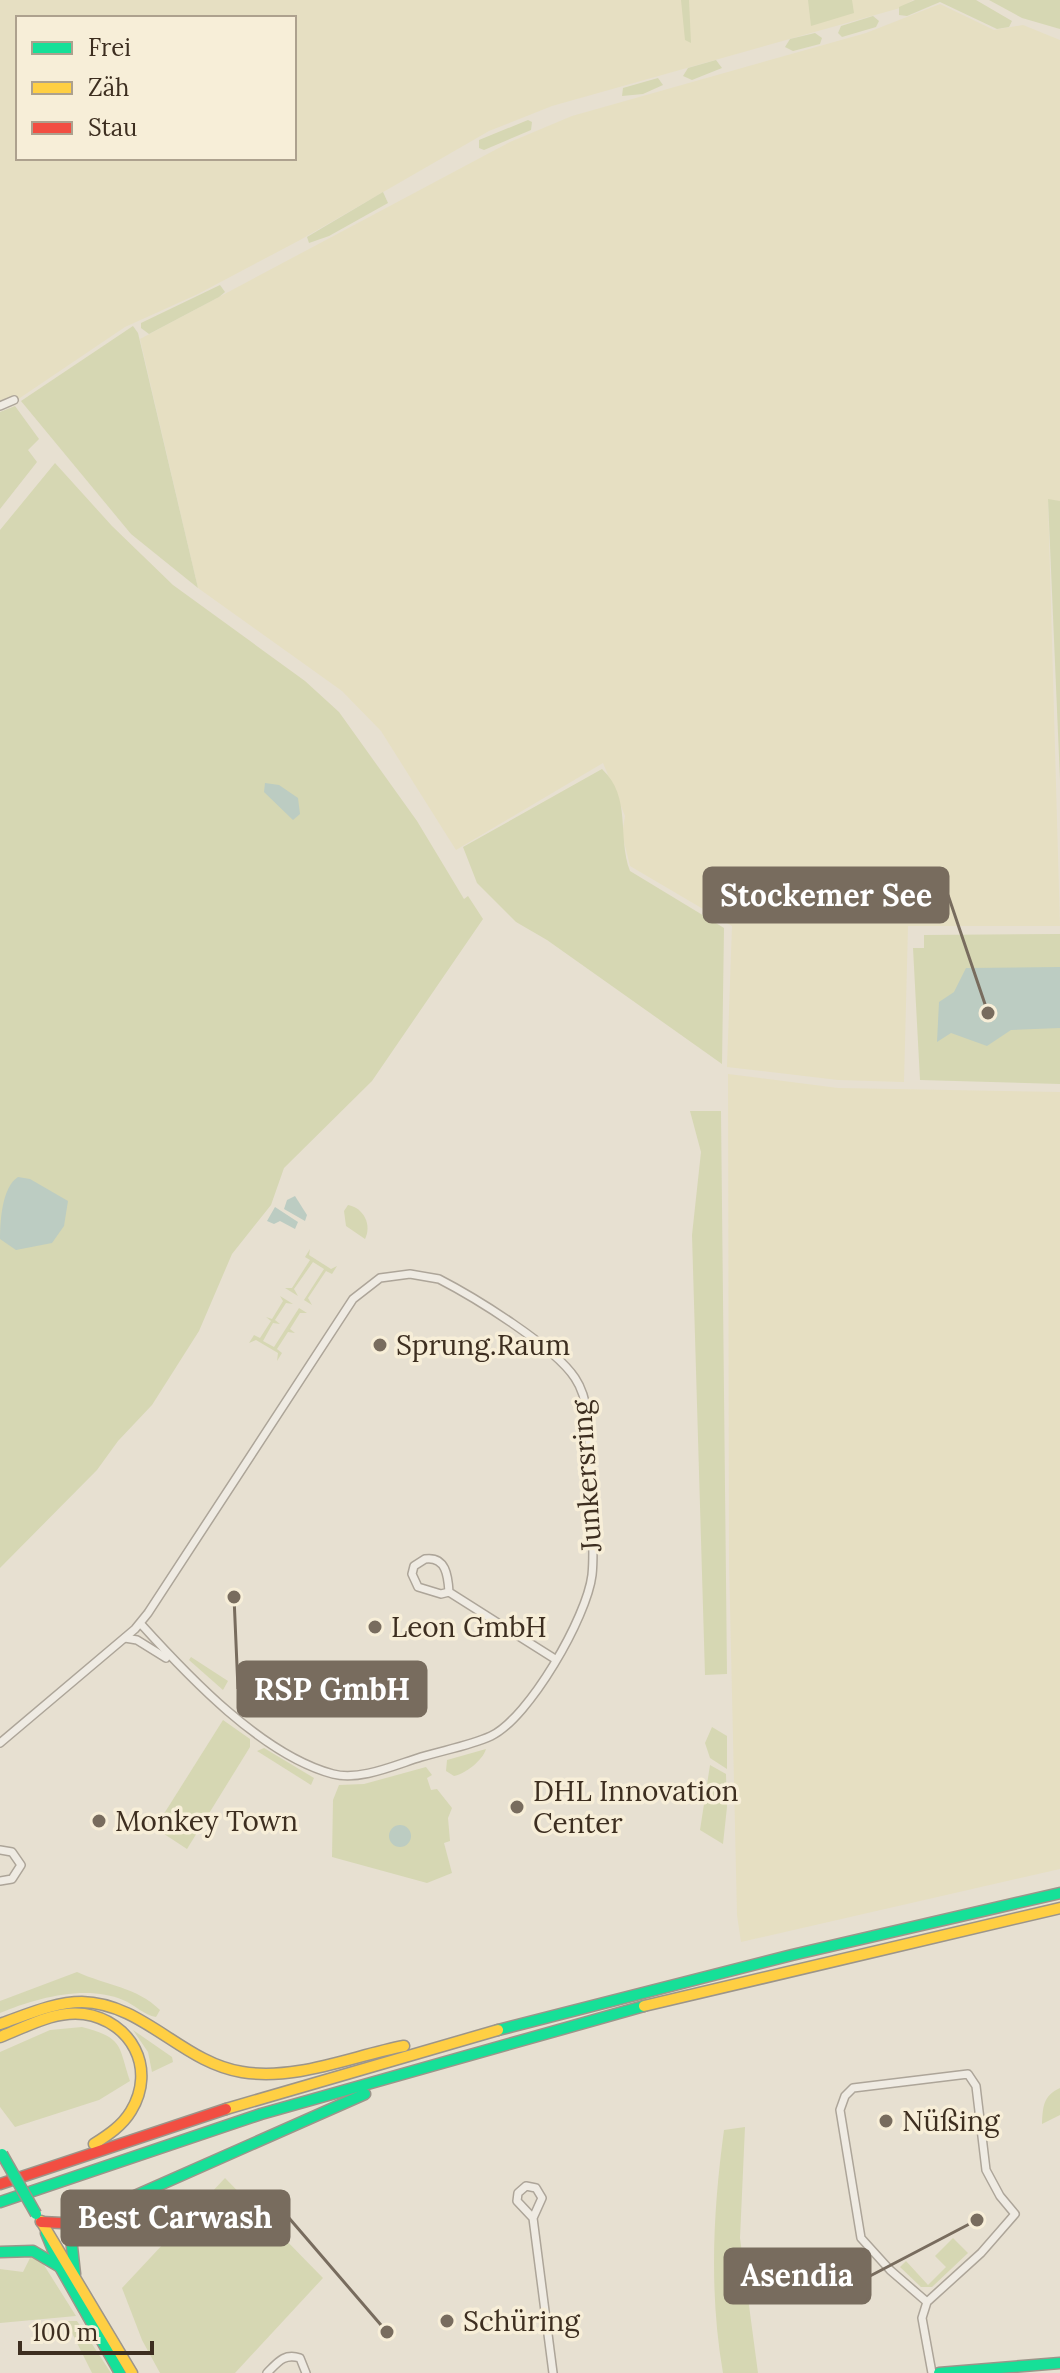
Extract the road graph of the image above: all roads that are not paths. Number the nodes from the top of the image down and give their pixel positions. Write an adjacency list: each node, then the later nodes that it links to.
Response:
1 (14, 400): 2 (street)
2 (0, 406)
3 (449, 1592): 3 (street); 6 (street)
4 (140, 1623): 5 (street, Junkersring); 6 (street, Junkersring); 7 (street, Junkersring)
5 (125, 1638): 7 (street, Junkersring); 8 (street, Junkersring)
6 (555, 1659): 7 (street, Junkersring)
7 (172, 1661)
8 (0, 1743)
9 (0, 1850): 10 (street)
10 (0, 1881)
11 (1060, 1893): 15 (main road)
12 (1060, 1908): 16 (main road)
13 (0, 2024): 15 (main road)
14 (0, 2037): 18 (main road)
15 (460, 2038): 18 (main road)
16 (442, 2063): 19 (main road); 20 (main road)
17 (1, 2152): 22 (main road, bridge)
18 (5, 2182)
19 (124, 2199): 22 (main road); 25 (main road)
20 (0, 2202)
21 (533, 2218): 21 (street); 32 (street)
22 (41, 2222): 23 (main road); 24 (main road); 25 (main road)
23 (3, 2251): 24 (main road)
24 (60, 2267): 28 (main road)
25 (75, 2274): 29 (main road)
26 (927, 2302): 26 (street); 33 (street)
27 (1060, 2363): 34 (main road)
28 (120, 2373)
29 (132, 2373)
30 (267, 2373): 31 (street)
31 (306, 2373)
32 (553, 2373)
33 (932, 2373)
34 (939, 2373)

